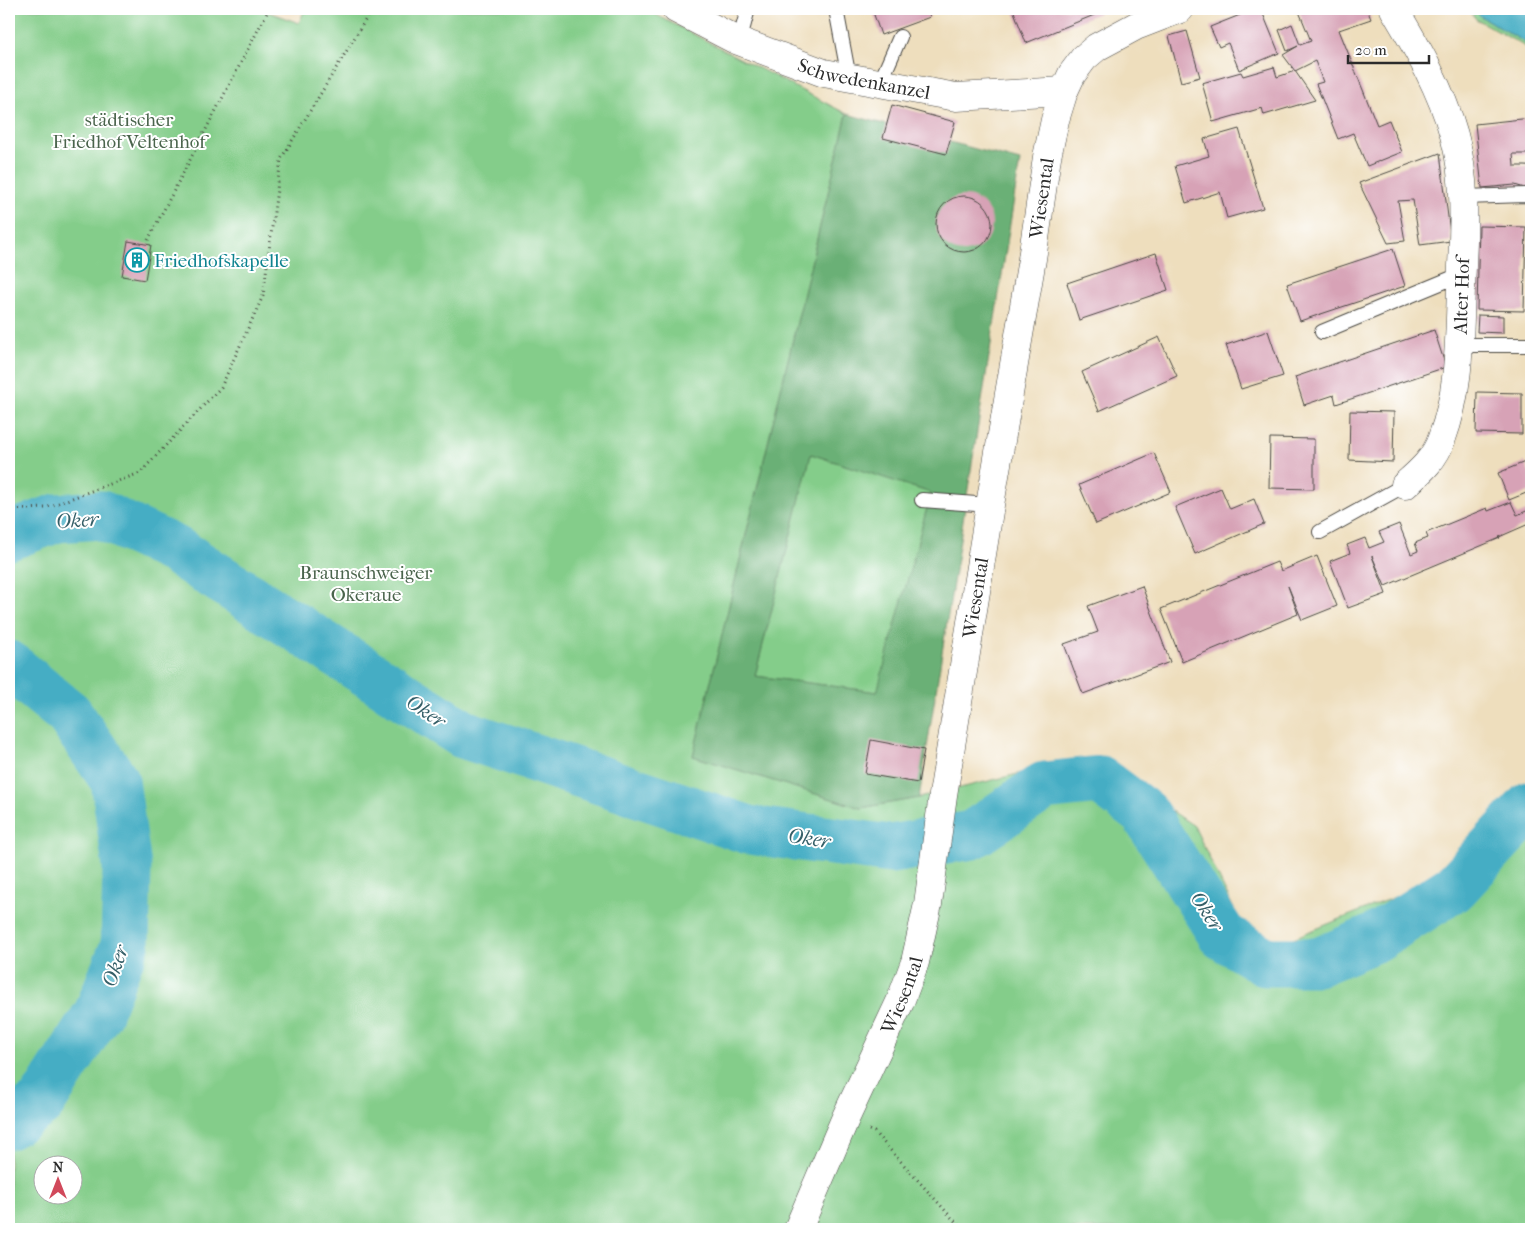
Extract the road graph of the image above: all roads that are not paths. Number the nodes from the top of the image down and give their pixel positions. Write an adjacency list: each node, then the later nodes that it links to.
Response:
1 (676, 9): 7 (street, Schwedenkanzel)
2 (748, 9): 7 (lane)
3 (836, 9): 8 (lane)
4 (1180, 9): 10 (street, Wiesental)
5 (1394, 9): 11 (street, Alter Hof)
6 (900, 37): 9 (lane)
7 (739, 42): 8 (street, Schwedenkanzel)
8 (849, 78): 9 (street, Schwedenkanzel)
9 (880, 83): 10 (street, Schwedenkanzel)
10 (1064, 91): 19 (street, Wiesental)
11 (1464, 197): 12 (lane); 13 (street, Alter Hof)
12 (1531, 197)
13 (1462, 274): 14 (lane); 15 (street, Alter Hof)
14 (1322, 332)
15 (1459, 345): 16 (lane); 17 (street, Alter Hof)
16 (1531, 345)
17 (1405, 485): 20 (lane, Alter Hof)
18 (922, 500): 19 (lane)
19 (990, 505): 21 (street, Wiesental)
20 (1320, 532)
21 (798, 1229)

